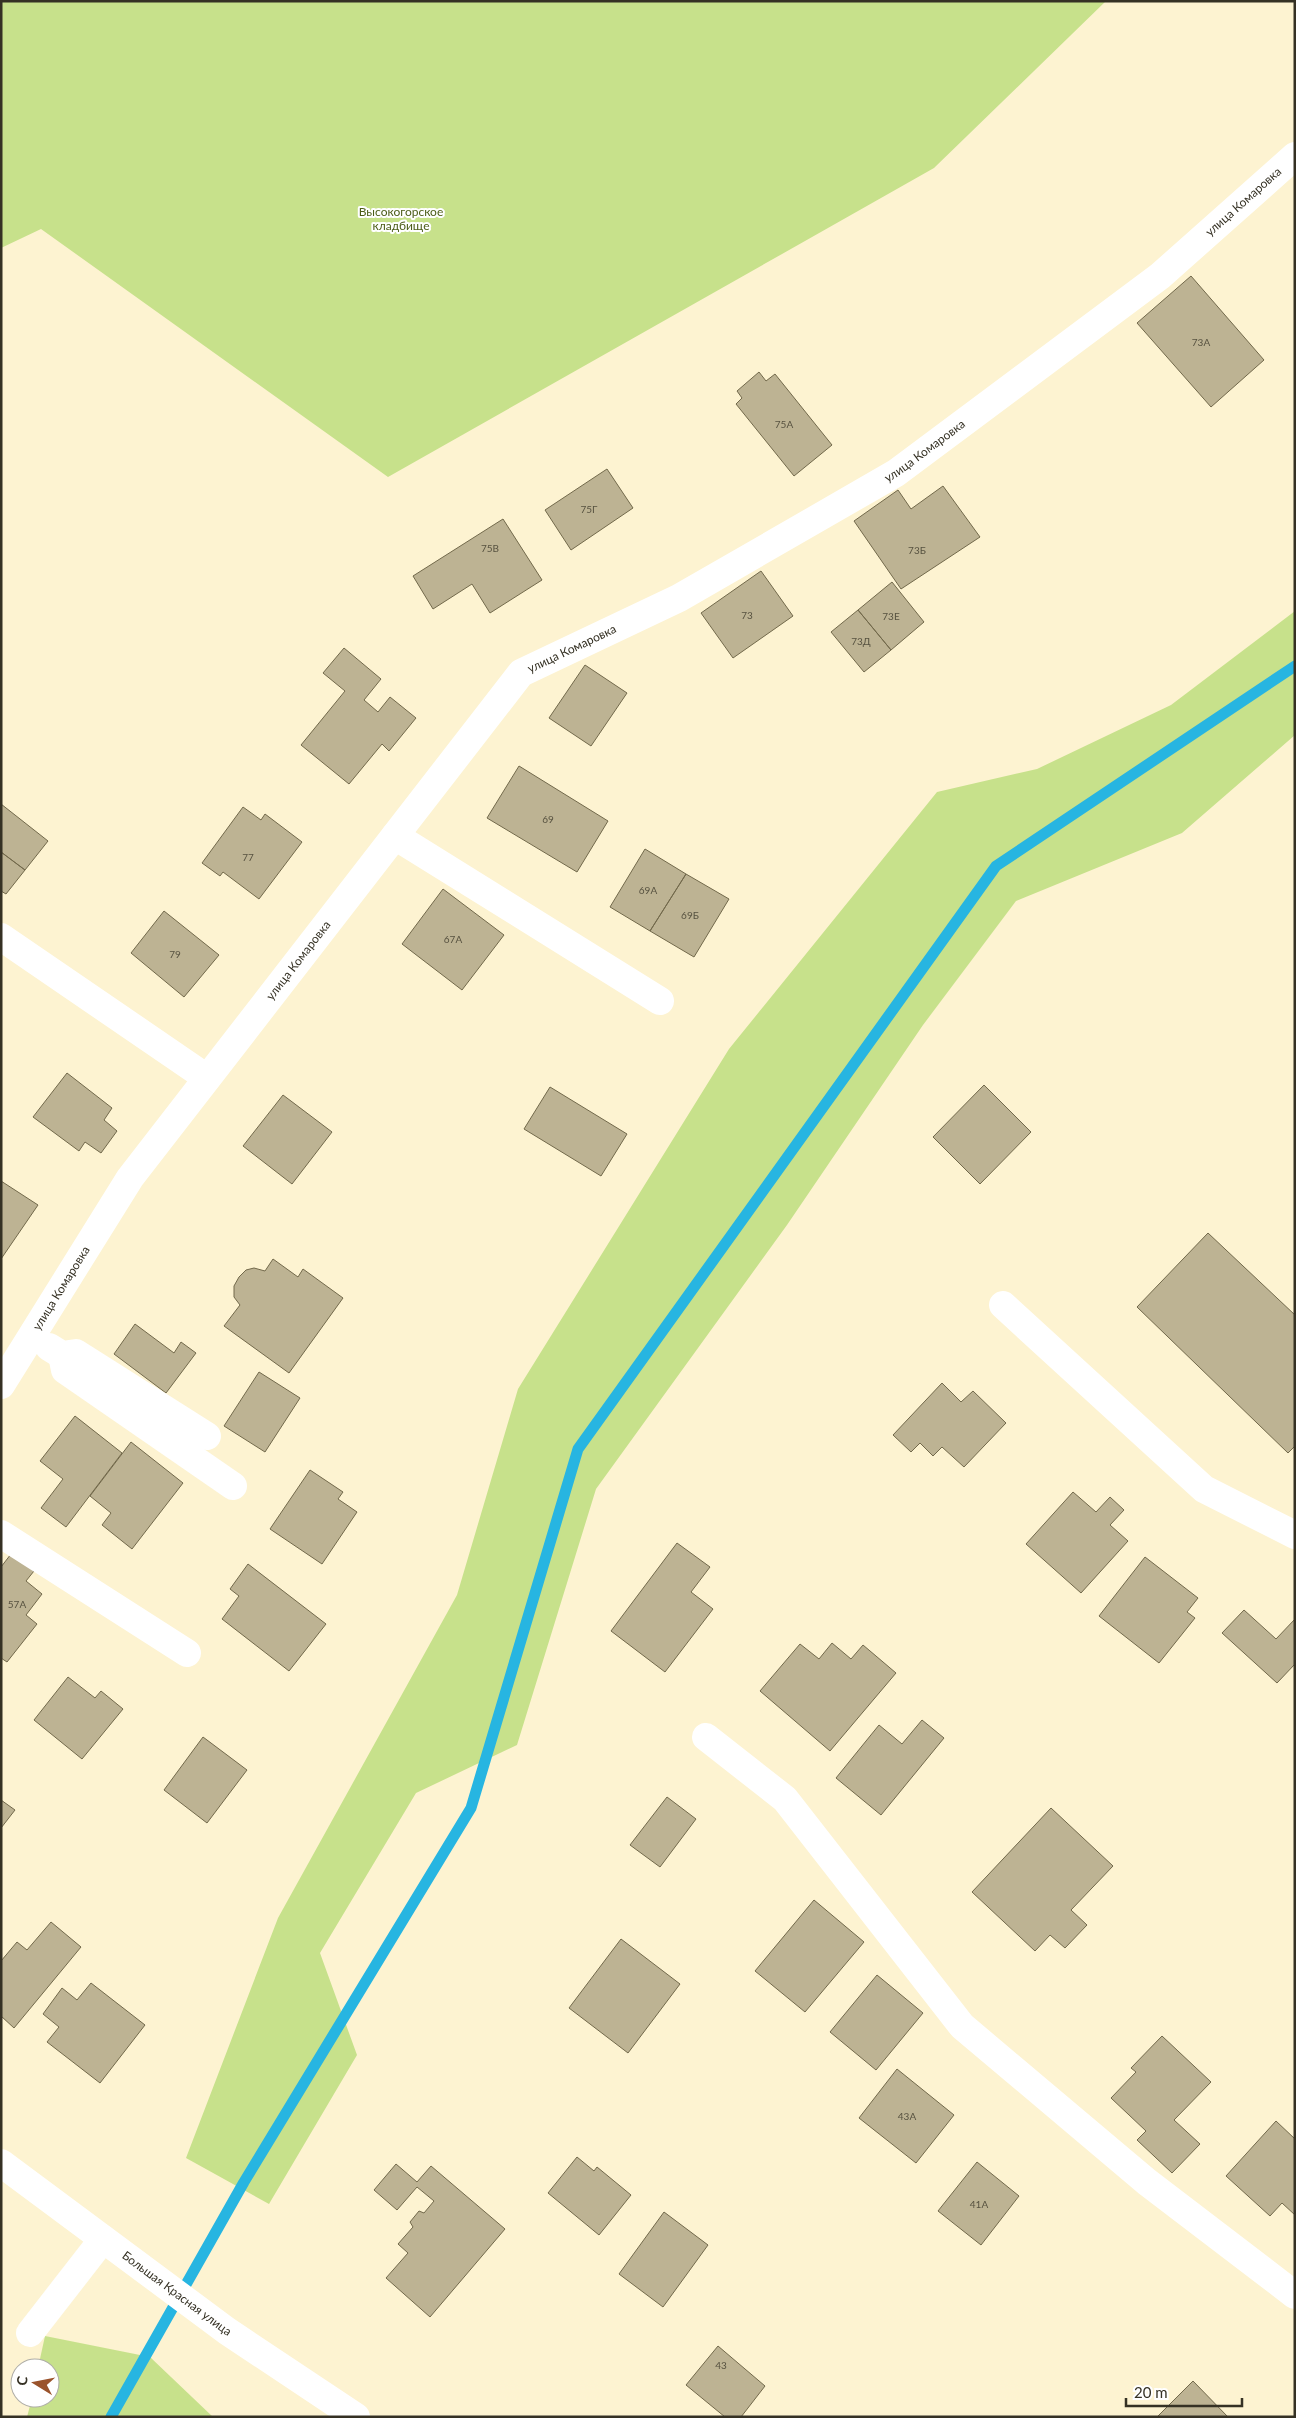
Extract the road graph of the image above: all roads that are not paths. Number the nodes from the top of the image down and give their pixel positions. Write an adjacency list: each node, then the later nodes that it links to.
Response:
1 (1295, 156): 2 (street, улица Комаровка)
2 (395, 836): 4 (street); 5 (street, улица Комаровка)
3 (1, 937): 5 (street)
4 (660, 1001)
5 (208, 1078): 7 (street, улица Комаровка)
6 (1003, 1305): 13 (street)
7 (32, 1336): 8 (street); 9 (street, улица Комаровка)
8 (62, 1355): 10 (street); 11 (street)
9 (1, 1384)
10 (207, 1436)
11 (233, 1486)
12 (1, 1534): 14 (street)
13 (1295, 1535)
14 (187, 1653)
15 (706, 1737): 18 (street)
16 (1, 2163): 17 (street, Большая Красная улица)
17 (103, 2239): 19 (street); 20 (street, Большая Красная улица)
18 (1295, 2295)
19 (30, 2333)
20 (356, 2417)

